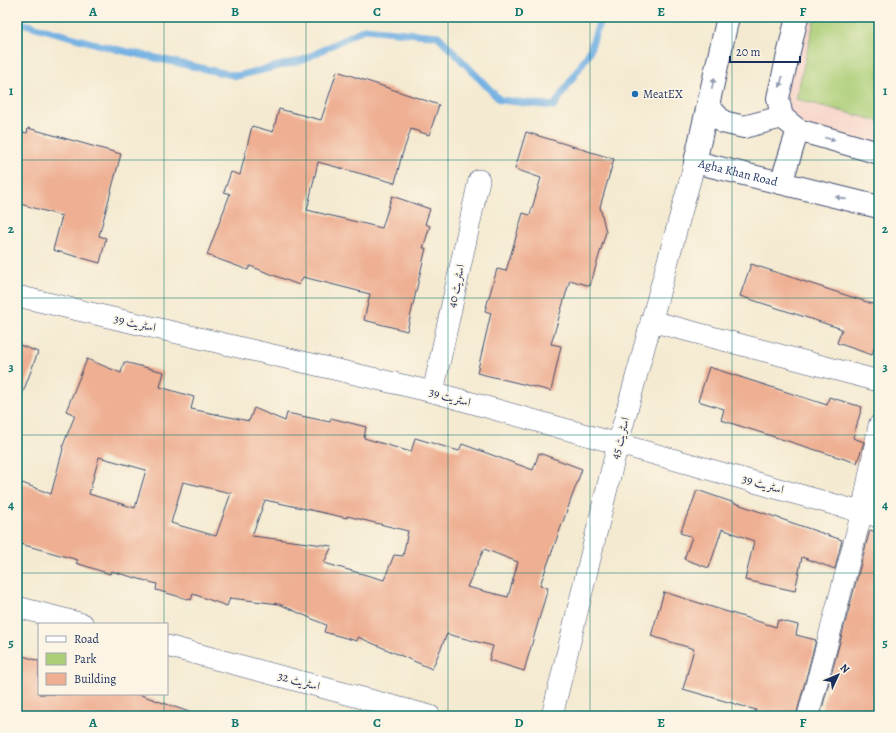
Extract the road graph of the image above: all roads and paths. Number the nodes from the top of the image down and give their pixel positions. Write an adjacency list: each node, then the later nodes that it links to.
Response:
1 (728, 17): 3 (street, Agha Khan Road, one-way to 1)
2 (797, 17): 4 (street, one-way to 4)
3 (708, 106): 4 (street); 6 (street, Agha Khan Road)
4 (790, 124): 5 (street, one-way to 5); 8 (street)
5 (879, 153)
6 (695, 162): 8 (street, Agha Khan Road); 11 (street, اسٹریٹ 45)
7 (479, 180): 13 (street, اسٹریٹ 40)
8 (781, 183): 9 (street, Agha Khan Road, one-way to 8)
9 (879, 207)
10 (17, 296): 13 (street, اسٹریٹ 39)
11 (651, 321): 12 (street); 15 (street, اسٹریٹ 45)
12 (879, 381)
13 (433, 392): 15 (street, اسٹریٹ 39)
14 (879, 424): 16 (street)
15 (618, 443): 16 (street, اسٹریٹ 39); 21 (street, اسٹریٹ 45)
16 (870, 514): 22 (street)
17 (17, 607): 18 (street)
18 (79, 623)
19 (168, 646): 20 (street, اسٹریٹ 32)
20 (430, 716)
21 (552, 716)
22 (808, 716)

